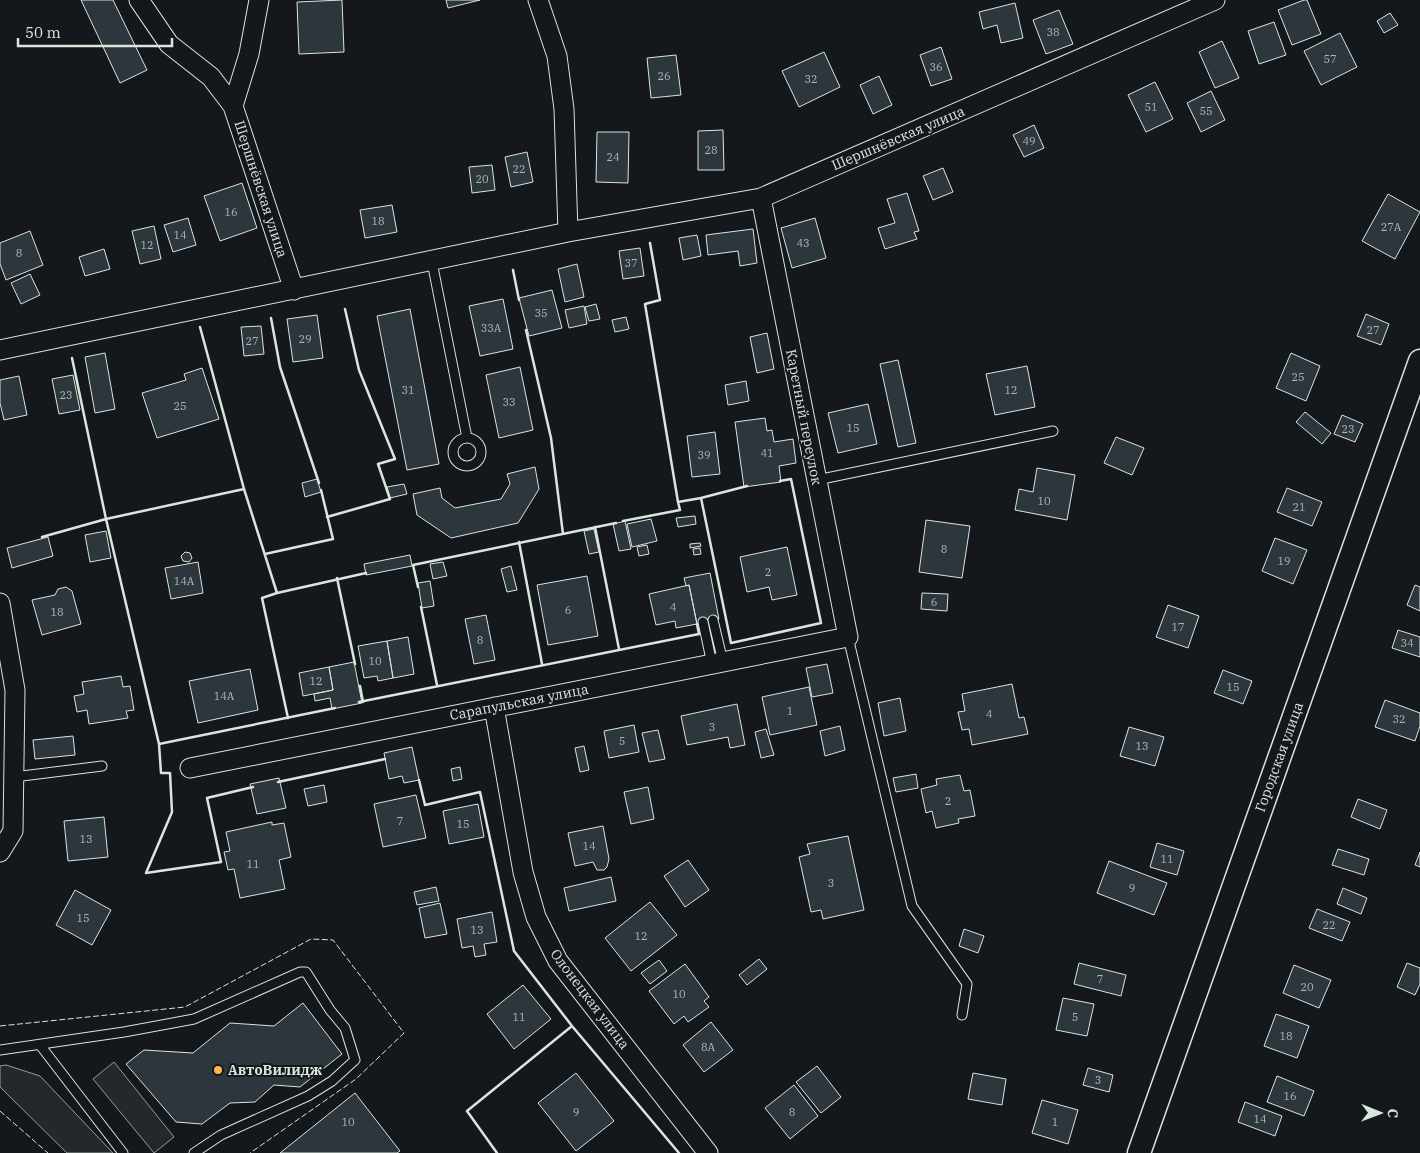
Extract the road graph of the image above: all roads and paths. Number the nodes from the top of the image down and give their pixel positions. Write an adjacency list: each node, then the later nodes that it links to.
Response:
1 (139, 0): 5 (street)
2 (259, 0): 5 (street, Шершнёвская улица)
3 (538, 0): 7 (street)
4 (1215, 0): 6 (street, Шершнёвская улица)
5 (233, 106): 9 (street, Шершнёвская улица)
6 (761, 198): 7 (street, Шершнёвская улица); 14 (street, Каретный переулок)
7 (568, 232): 8 (street, Шершнёвская улица)
8 (432, 262): 9 (street, Шершнёвская улица); 13 (lane)
9 (294, 290): 10 (street, Шершнёвская улица)
10 (0, 350)
11 (1420, 361): 31 (street, Городская улица)
12 (1052, 431): 14 (lane)
13 (467, 438)
14 (816, 480): 18 (street, Каретный переулок)
15 (0, 603): 23 (street)
16 (713, 620): 19 (lane)
17 (703, 622): 19 (lane)
18 (848, 637): 19 (street, Сарапульская улица); 25 (lane)
19 (718, 663): 20 (street, Сарапульская улица)
20 (494, 707): 22 (street, Сарапульская улица); 30 (street, Олонецкая улица)
21 (102, 766): 23 (lane)
22 (190, 768)
23 (14, 777): 24 (street)
24 (0, 852)
25 (962, 1015)
26 (40, 1045): 27 (lane); 28 (lane); 29 (lane)
27 (0, 1050)
28 (123, 1153)
29 (194, 1153)
30 (708, 1153)
31 (1139, 1153)

